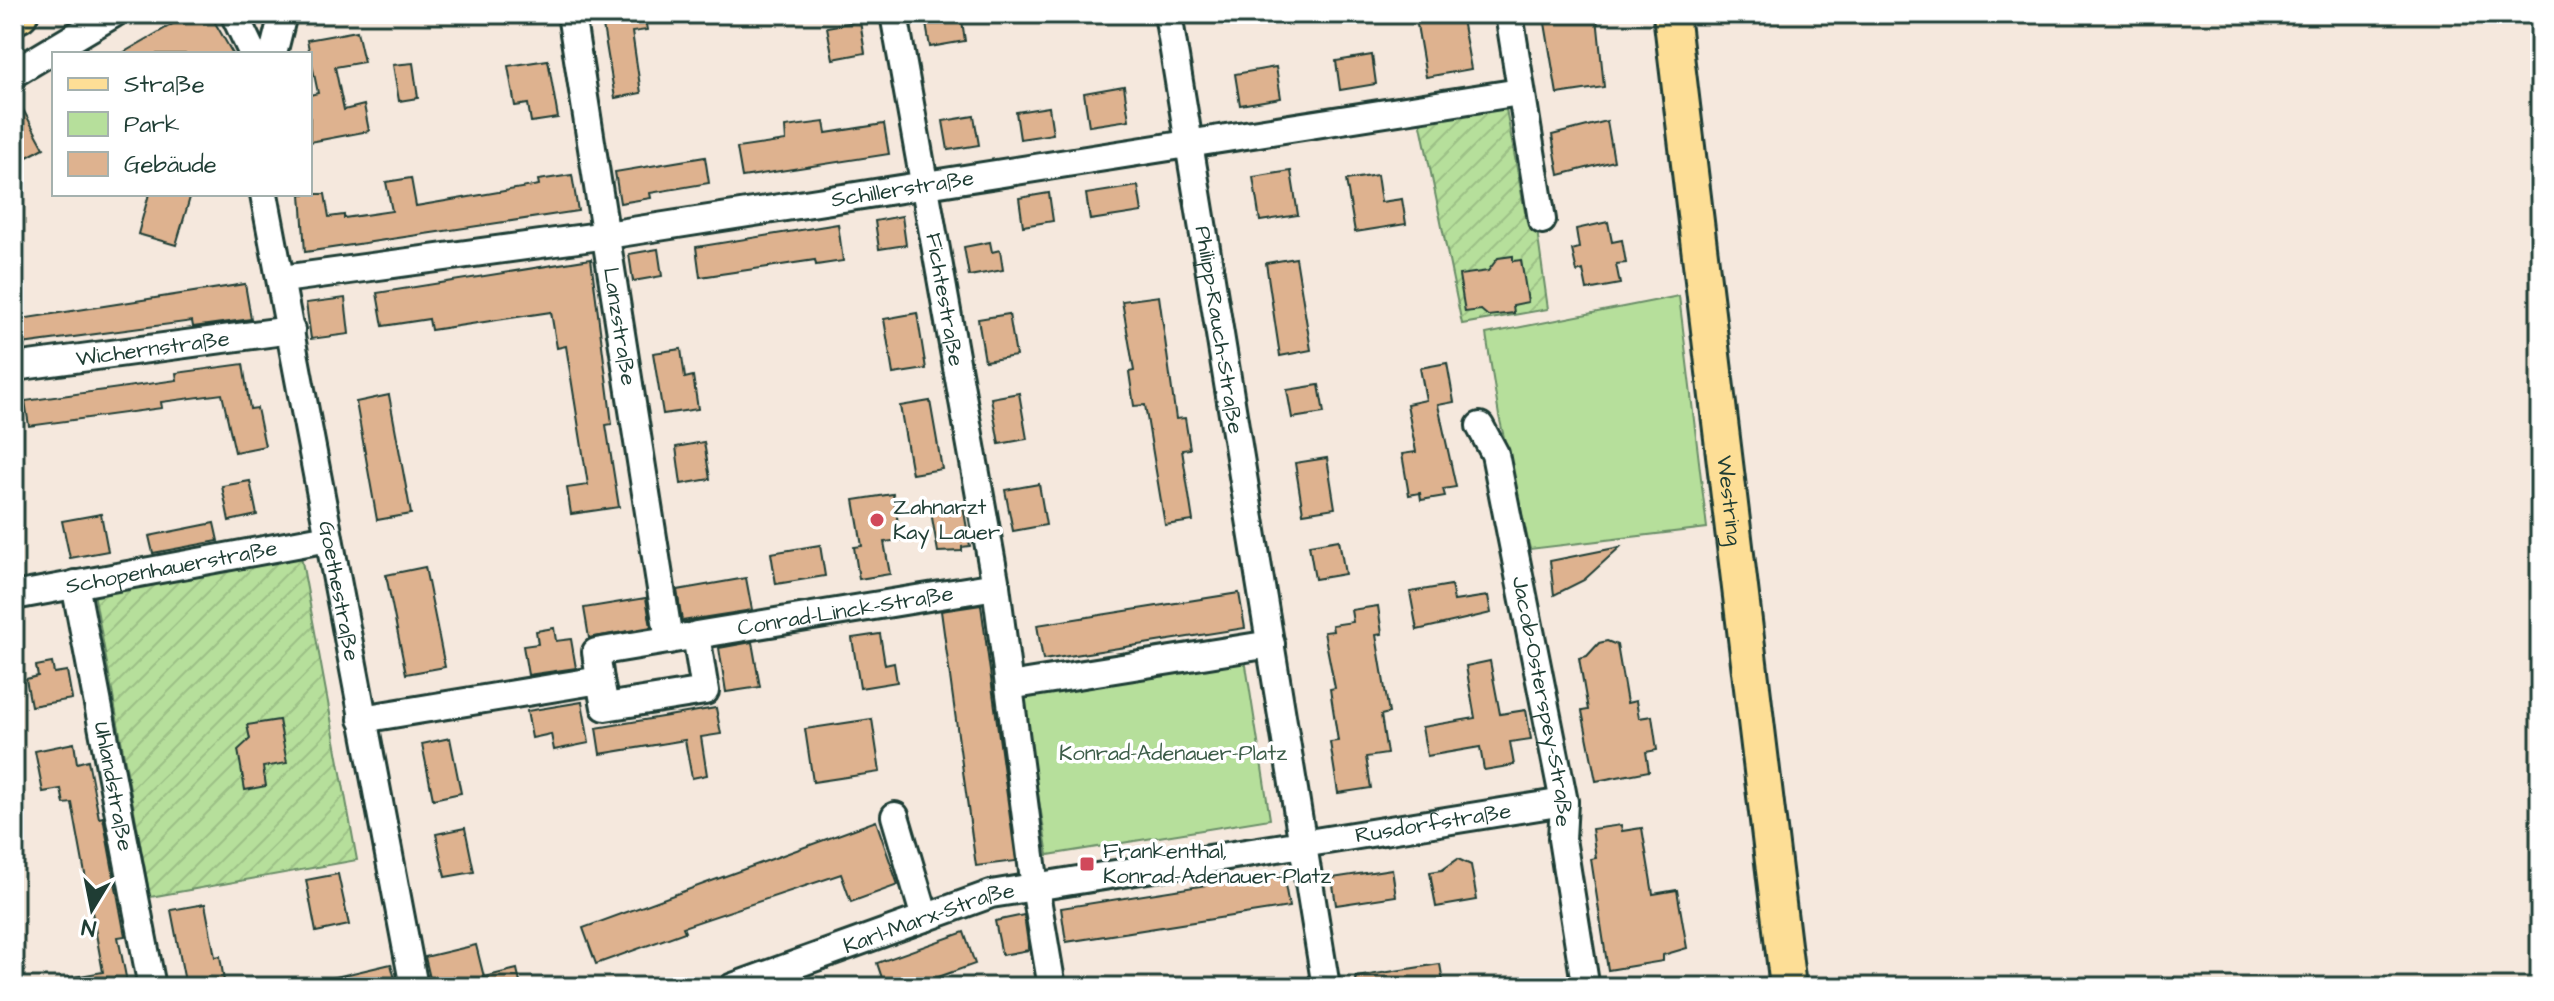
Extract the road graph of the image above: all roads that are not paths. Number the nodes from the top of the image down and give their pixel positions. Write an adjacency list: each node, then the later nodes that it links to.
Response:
1 (20, 14): 10 (main road)
2 (113, 14): 13 (street)
3 (234, 14): 11 (street)
4 (283, 14): 12 (street)
5 (571, 14): 19 (street, Lanzstraße)
6 (894, 14): 16 (street, Fichtestraße)
7 (1168, 14): 15 (street, Philipp-Rauch-Straße)
8 (1509, 14): 14 (street)
9 (1671, 14): 45 (main road, Westring)
10 (14, 17)
11 (252, 52)
12 (274, 52)
13 (14, 73)
14 (1520, 92): 15 (street, Schillerstraße); 18 (street)
15 (1189, 144): 16 (street, Schillerstraße); 30 (street, Philipp-Rauch-Straße)
16 (924, 186): 19 (street, Schillerstraße); 26 (street, Fichtestraße)
17 (264, 196): 20 (street, Goethestraße)
18 (1542, 220)
19 (607, 235): 20 (street, Schillerstraße); 29 (street, Lanzstraße)
20 (283, 279): 21 (street, Goethestraße)
21 (291, 330): 22 (street, Wichernstraße); 24 (street, Goethestraße)
22 (14, 367)
23 (1480, 426): 34 (street, Jacob-Osterspey-Straße)
24 (329, 538): 25 (street, Schopenhauerstraße); 33 (street, Goethestraße)
25 (75, 584): 27 (street, Schopenhauerstraße); 40 (street, Uhlandstraße)
26 (996, 586): 28 (street, Conrad-Linck-Straße); 32 (street)
27 (14, 596)
28 (696, 635): 29 (street, Conrad-Linck-Straße); 31 (street)
29 (669, 640): 31 (street, Conrad-Linck-Straße)
30 (1271, 644): 32 (street); 36 (street, Philipp-Rauch-Straße)
31 (600, 680): 33 (street)
32 (1009, 686): 37 (street)
33 (362, 719): 41 (street, Goethestraße)
34 (1564, 802): 36 (street, Rusdorfstraße); 39 (street, Jacob-Osterspey-Straße)
35 (895, 816): 38 (street)
36 (1303, 844): 37 (street); 44 (street, Philipp-Rauch-Straße)
37 (1035, 887): 38 (street, Karl-Marx-Straße); 43 (street)
38 (925, 918): 42 (street, Karl-Marx-Straße)
39 (1585, 983)
40 (152, 987)
41 (414, 987)
42 (733, 987)
43 (1052, 987)
44 (1326, 987)
45 (1788, 987)

